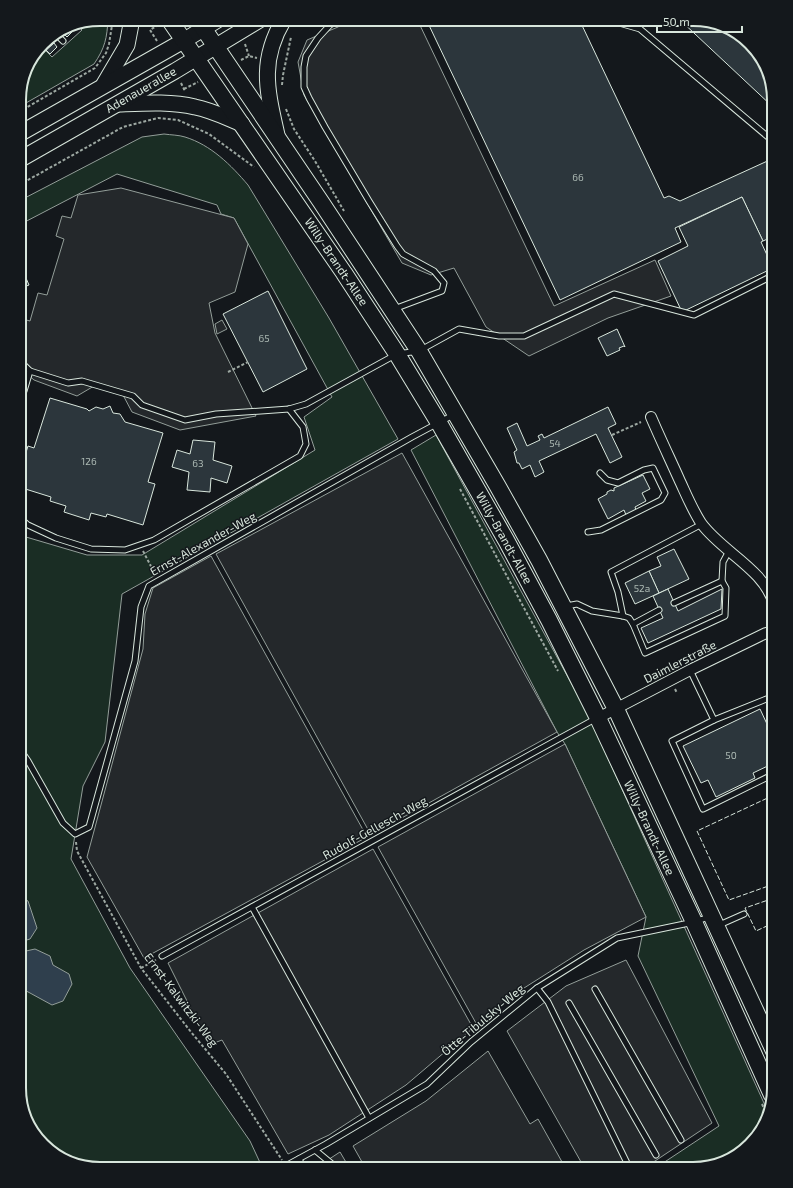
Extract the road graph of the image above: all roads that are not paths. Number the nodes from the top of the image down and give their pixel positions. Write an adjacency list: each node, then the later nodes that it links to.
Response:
1 (131, 26): 14 (main road)
2 (174, 26): 10 (main road, Willy-Brandt-Allee)
3 (199, 26): 10 (main road, Adenauerallee)
4 (202, 26): 12 (main road, Willy-Brandt-Allee)
5 (250, 26): 12 (main road, Adenauerallee)
6 (286, 26): 18 (main road)
7 (329, 26): 22 (lane)
8 (630, 26): 19 (lane)
9 (60, 38): 11 (lane)
10 (185, 40): 13 (main road, Willy-Brandt-Allee); 14 (main road, Adenauerallee)
11 (63, 41)
12 (216, 47): 13 (main road, Adenauerallee); 18 (main road, Willy-Brandt-Allee)
13 (196, 58): 15 (main road, Adenauerallee); 16 (main road, Willy-Brandt-Allee)
14 (104, 85): 17 (main road, Adenauerallee)
15 (115, 104): 16 (main road); 20 (main road, Adenauerallee)
16 (242, 124): 24 (main road, Willy-Brandt-Allee)
17 (26, 130)
18 (277, 136): 22 (main road, Willy-Brandt-Allee)
19 (767, 136)
20 (26, 156)
21 (767, 278): 23 (lane)
22 (391, 310): 23 (main road, Willy-Brandt-Allee)
23 (419, 351): 24 (lane); 29 (main road, Willy-Brandt-Allee)
24 (397, 354): 28 (lane); 31 (main road, Willy-Brandt-Allee)
25 (26, 367): 26 (lane)
26 (30, 371): 27 (lane); 28 (lane)
27 (26, 384)
28 (289, 409): 33 (lane)
29 (456, 414): 31 (lane, Ernst-Alexander-Weg); 40 (main road, Willy-Brandt-Allee)
30 (652, 417): 34 (street)
31 (439, 423): 48 (main road, Willy-Brandt-Allee); 50 (lane, Ernst-Alexander-Weg)
32 (600, 472): 35 (lane)
33 (26, 523)
34 (702, 524): 36 (street); 42 (lane)
35 (588, 532)
36 (729, 551): 37 (lane); 38 (street)
37 (722, 581): 39 (lane); 43 (lane)
38 (767, 589)
39 (674, 603)
40 (563, 606): 42 (lane); 47 (main road, Willy-Brandt-Allee)
41 (659, 610): 43 (lane)
42 (622, 616): 43 (lane)
43 (633, 624)
44 (767, 633): 45 (street, Daimlerstraße)
45 (690, 670): 47 (street, Daimlerstraße); 49 (lane)
46 (767, 699): 49 (lane)
47 (616, 709): 48 (street, Daimlerstraße); 54 (main road, Willy-Brandt-Allee)
48 (598, 718): 52 (lane, Rudolf-Gellesch-Weg); 55 (main road, Willy-Brandt-Allee)
49 (714, 720): 51 (lane)
50 (26, 758)
51 (767, 777)
52 (252, 907): 56 (lane, Rudolf-Gellesch-Weg); 62 (lane)
53 (744, 914): 54 (lane, Ötte-Tibulsky-Weg)
54 (714, 921): 55 (lane, Ötte-Tibulsky-Weg); 60 (main road, Willy-Brandt-Allee)
55 (694, 922): 57 (lane, Ötte-Tibulsky-Weg); 61 (main road, Willy-Brandt-Allee)
56 (162, 956)
57 (537, 988): 62 (lane, Ötte-Tibulsky-Weg); 70 (lane)
58 (595, 989): 63 (lane)
59 (569, 1003): 65 (lane)
60 (767, 1036)
61 (766, 1098)
62 (369, 1118): 64 (lane, Ötte-Tibulsky-Weg)
63 (681, 1140)
64 (315, 1150): 66 (lane, Ötte-Tibulsky-Weg); 69 (lane)
65 (656, 1154)
66 (299, 1159): 67 (lane, Ötte-Tibulsky-Weg); 68 (lane)
67 (295, 1162)
68 (300, 1162)
69 (330, 1162)
70 (627, 1162)

